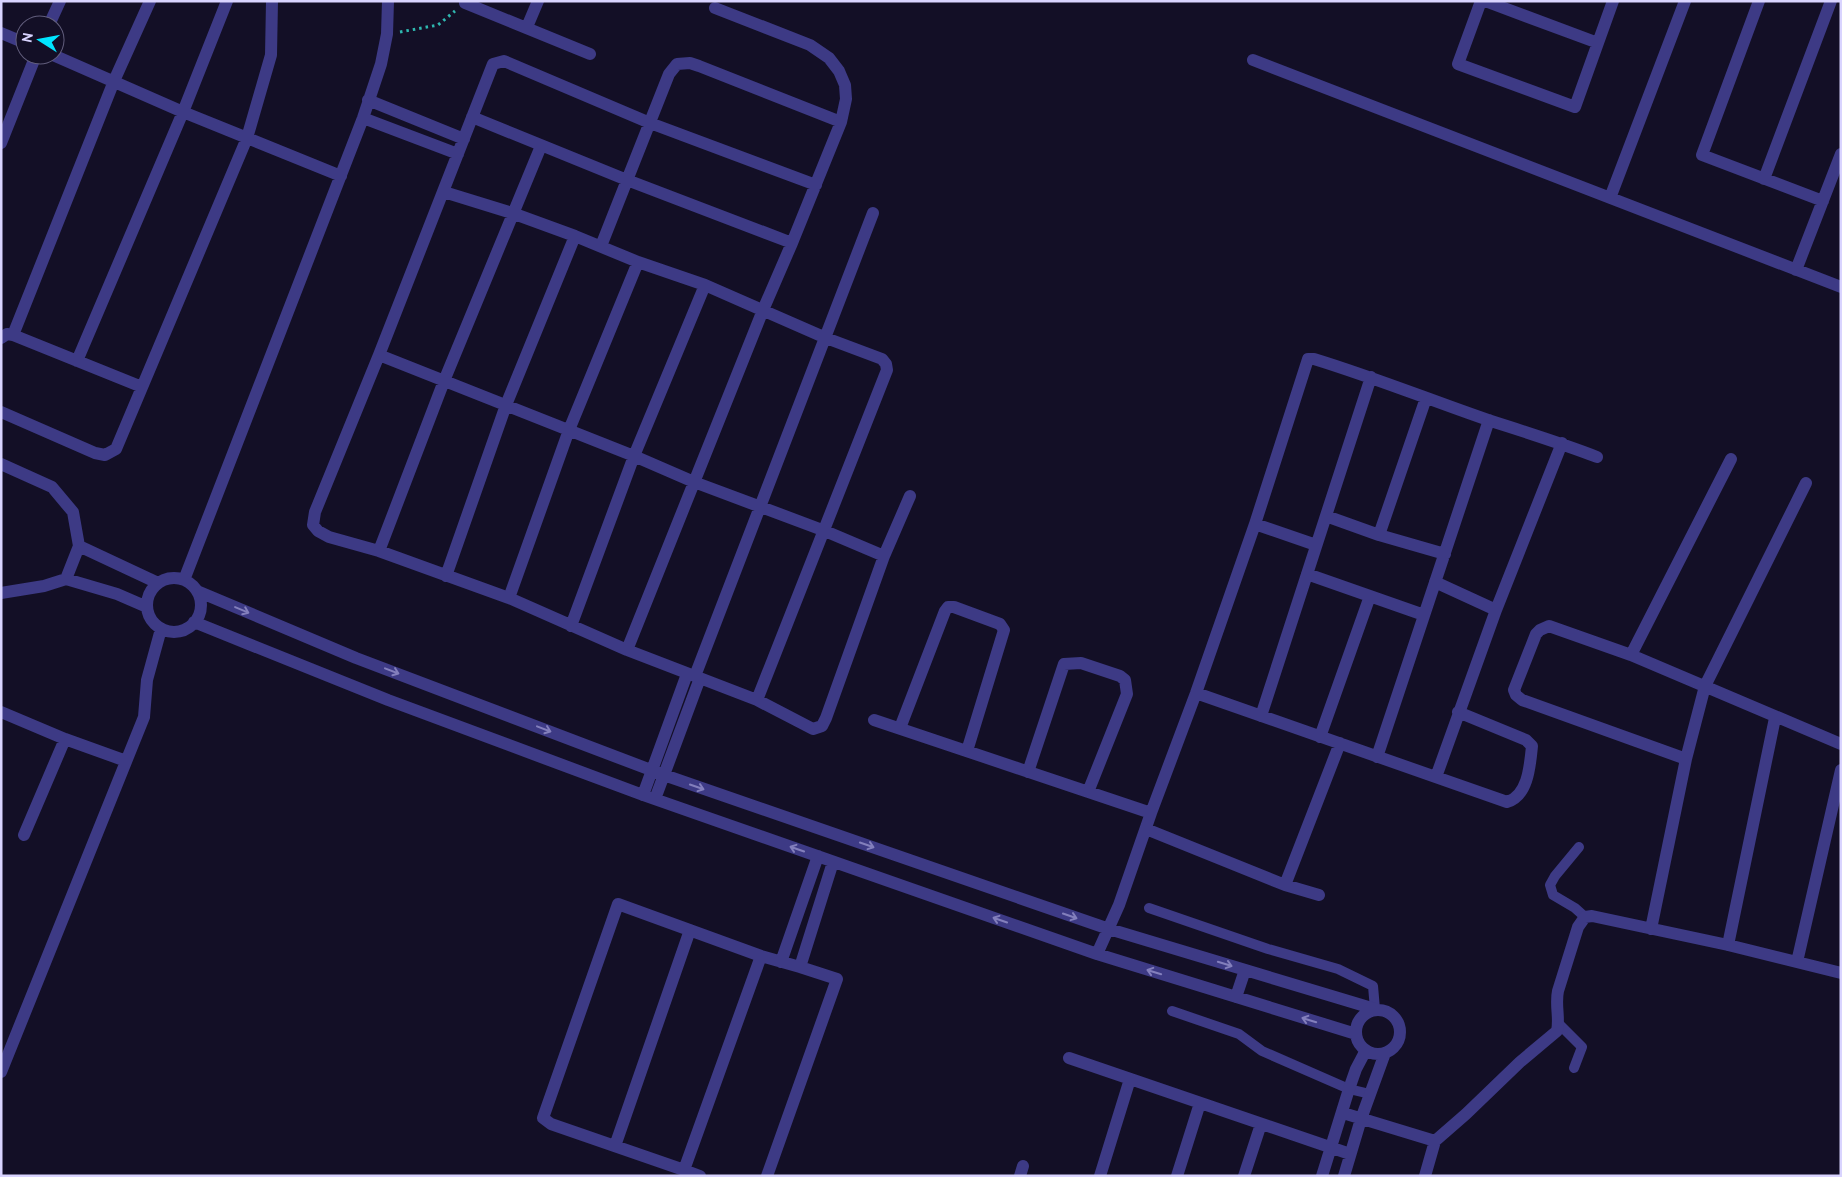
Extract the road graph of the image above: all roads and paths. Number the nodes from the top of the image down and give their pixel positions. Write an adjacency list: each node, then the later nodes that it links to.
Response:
1 (60, 1): 14 (street)
2 (150, 1): 24 (street)
3 (227, 1): 26 (street)
4 (272, 1): 31 (street)
5 (388, 1): 17 (street)
6 (538, 1): 15 (street)
7 (1483, 1): 19 (street); 19 (street)
8 (1613, 1): 19 (street)
9 (1686, 1): 42 (street)
10 (1758, 1): 38 (street)
11 (1831, 1): 38 (street)
12 (466, 2): 15 (street); 17 (path)
13 (715, 8): 29 (street)
14 (54, 15)
15 (527, 27): 20 (street)
16 (1, 33): 18 (street)
17 (387, 34): 25 (street)
18 (15, 39)
19 (1598, 43)
20 (590, 54)
21 (65, 60): 24 (street)
22 (1253, 60): 42 (street)
23 (32, 65): 33 (street)
24 (114, 81): 26 (street); 54 (street)
25 (368, 100): 28 (street); 32 (street)
26 (183, 112): 31 (street); 57 (street)
27 (472, 117): 30 (street); 32 (street); 34 (street)
28 (363, 118): 35 (street); 37 (street)
29 (841, 122): 30 (street); 40 (street)
30 (650, 123): 39 (street); 40 (street)
31 (246, 138): 37 (street); 60 (street)
32 (464, 139): 35 (street)
33 (1, 143)
34 (541, 146): 39 (street); 44 (street)
35 (458, 154): 41 (street)
36 (1841, 154): 43 (street)
37 (341, 176): 87 (street)
38 (1764, 178): 43 (street)
39 (627, 180): 47 (street); 48 (street)
40 (816, 185): 47 (street)
41 (444, 192): 44 (street); 56 (street)
42 (1610, 198): 50 (street)
43 (1823, 201): 50 (street)
44 (512, 213): 46 (street); 59 (street)
45 (873, 213): 55 (street)
46 (575, 236): 48 (street); 62 (street)
47 (792, 243): 53 (street)
48 (601, 246): 49 (street)
49 (638, 262): 51 (street); 65 (street)
50 (1796, 270): 52 (street)
51 (705, 285): 53 (street); 67 (street)
52 (1841, 287)
53 (763, 310): 55 (street); 71 (street)
54 (5, 336): 57 (street)
55 (826, 338): 74 (street); 77 (street)
56 (379, 355): 59 (street); 81 (street)
57 (77, 361): 60 (street)
58 (1371, 377): 61 (street); 75 (street); 76 (street)
59 (444, 381): 62 (street); 81 (street)
60 (142, 387): 63 (street)
61 (1426, 398): 64 (street); 78 (street)
62 (506, 405): 65 (street); 85 (street)
63 (1, 412)
64 (1489, 420): 66 (street); 82 (street)
65 (569, 430): 67 (street); 93 (street)
66 (1562, 443): 68 (street); 95 (street)
67 (634, 456): 71 (street); 98 (street)
68 (1597, 456)
69 (1731, 459): 101 (street)
70 (1, 464): 80 (street)
71 (694, 482): 74 (street); 100 (street)
72 (1806, 483): 103 (street)
73 (910, 496): 83 (street)
74 (760, 508): 77 (street); 102 (street)
75 (1326, 516): 78 (street); 79 (street)
76 (1255, 524): 79 (street); 104 (street)
77 (824, 531): 83 (street); 105 (street)
78 (1379, 534): 82 (street)
79 (1316, 545): 84 (street)
80 (79, 546): 86 (street); 89 (street)
81 (379, 551): 85 (street)
82 (1445, 554): 88 (street)
83 (884, 556): 105 (street)
84 (1307, 574): 92 (street); 108 (street)
85 (446, 576): 93 (street)
86 (66, 579): 91 (street); 94 (street)
87 (184, 580): 89 (street); 90 (street)
88 (1435, 582): 95 (street); 96 (street)
89 (158, 583): 94 (street)
90 (197, 591): 97 (street); 120 (street, one-way to 120)
91 (1, 593)
92 (1370, 596): 96 (street); 112 (street)
93 (509, 598): 98 (street)
94 (147, 607): 99 (street)
95 (1496, 610): 107 (street)
96 (1424, 615): 117 (street)
97 (194, 622): 99 (street); 126 (street)
98 (571, 626): 100 (street)
99 (162, 629): 119 (street)
100 (627, 650): 102 (street)
101 (1631, 654): 103 (street); 118 (street)
102 (694, 676): 105 (street); 120 (street); 123 (street)
103 (1705, 686): 109 (street); 118 (street)
104 (1196, 693): 108 (street); 128 (street)
105 (757, 700)
106 (1, 712): 113 (street)
107 (1458, 712): 124 (street); 124 (street)
108 (1261, 716): 112 (street)
109 (1775, 718): 115 (street); 141 (street)
110 (874, 720): 111 (street)
111 (900, 728): 116 (street); 116 (street)
112 (1320, 737): 114 (street)
113 (65, 739): 119 (street); 130 (street)
114 (1340, 743): 117 (street); 134 (street)
115 (1841, 744)
116 (967, 751): 122 (street)
117 (1377, 757): 124 (street)
118 (1686, 759): 138 (street)
119 (126, 761): 158 (street)
120 (651, 770): 123 (street); 126 (street)
121 (1841, 770): 145 (street)
122 (1028, 772): 125 (street); 125 (street)
123 (664, 775): 127 (street); 139 (street, one-way to 139)
124 (1436, 777)
125 (1088, 792): 128 (street)
126 (643, 795): 127 (street)
127 (655, 799): 132 (street, one-way to 127)
128 (1151, 813): 129 (street)
129 (1146, 829): 134 (street); 139 (street)
130 (24, 834)
131 (1579, 847): 137 (lane)
132 (818, 856): 133 (street); 144 (street)
133 (833, 862): 142 (street, one-way to 133); 146 (street)
134 (1285, 885): 135 (street)
135 (1319, 895)
136 (1149, 908): 150 (lane)
137 (1585, 917): 138 (street); 152 (street)
138 (1651, 928): 141 (street)
139 (1109, 929): 142 (street); 147 (street, one-way to 147)
140 (690, 930): 143 (street); 167 (street); 167 (street)
141 (1728, 946): 145 (street)
142 (1096, 954): 149 (street, one-way to 142)
143 (761, 956): 144 (street); 170 (street)
144 (781, 962): 146 (street)
145 (1796, 962): 148 (street)
146 (800, 967): 172 (street)
147 (1245, 970): 149 (street); 150 (street)
148 (1841, 973)
149 (1236, 997): 153 (street, one-way to 149)
150 (1375, 1009): 153 (street); 155 (street)
151 (1172, 1011): 160 (lane)
152 (1559, 1024): 157 (lane); 166 (street)
153 (1356, 1034): 154 (street)
154 (1366, 1050): 155 (street); 160 (street)
155 (1385, 1053): 161 (street)
156 (1068, 1058): 159 (street)
157 (1574, 1068)
158 (1, 1072)
159 (1130, 1079): 162 (street); 173 (street)
160 (1349, 1089): 161 (lane); 163 (street)
161 (1370, 1094): 164 (street)
162 (1200, 1103): 165 (street); 174 (street)
163 (1343, 1113): 164 (street); 168 (street)
164 (1361, 1119): 166 (street); 169 (street)
165 (1261, 1124): 168 (street); 175 (street)
166 (1435, 1142): 178 (street)
167 (614, 1146): 170 (street)
168 (1331, 1148): 169 (street); 176 (street)
169 (1350, 1154): 177 (street)
170 (684, 1170): 171 (street)
171 (700, 1176)
172 (767, 1176)
173 (1100, 1176)
174 (1178, 1176)
175 (1244, 1176)
176 (1322, 1176)
177 (1344, 1176)
178 (1424, 1176)

